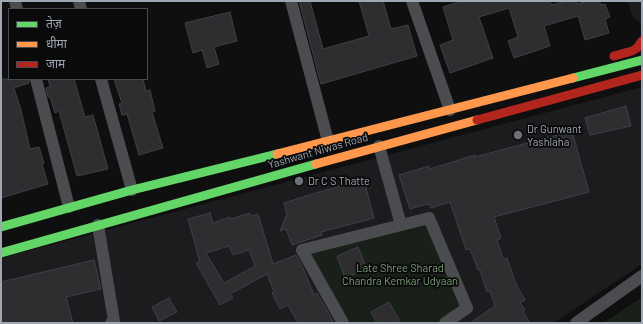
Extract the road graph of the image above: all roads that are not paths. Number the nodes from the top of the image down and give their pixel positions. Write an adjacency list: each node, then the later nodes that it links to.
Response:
1 (291, 1): 10 (street)
2 (412, 1): 9 (street)
3 (642, 41): 5 (main road)
4 (642, 60): 5 (main road, Yashwant Niwas Road)
5 (595, 72): 9 (main road, Yashwant Niwas Road)
6 (641, 76): 11 (main road, Yashwant Niwas Road)
7 (36, 80): 13 (street)
8 (101, 80): 12 (street)
9 (450, 110): 10 (main road, Yashwant Niwas Road)
10 (328, 141): 12 (main road, Yashwant Niwas Road)
11 (379, 146): 14 (street); 15 (main road, Yashwant Niwas Road)
12 (132, 190): 13 (main road, Yashwant Niwas Road)
13 (69, 207): 16 (main road, Yashwant Niwas Road)
14 (401, 225): 20 (street); 21 (street)
15 (98, 226): 17 (main road, Yashwant Niwas Road); 19 (street)
16 (1, 227)
17 (1, 253)
18 (642, 276): 22 (street)
19 (111, 323)
20 (343, 323)
21 (445, 323)
22 (576, 323)

